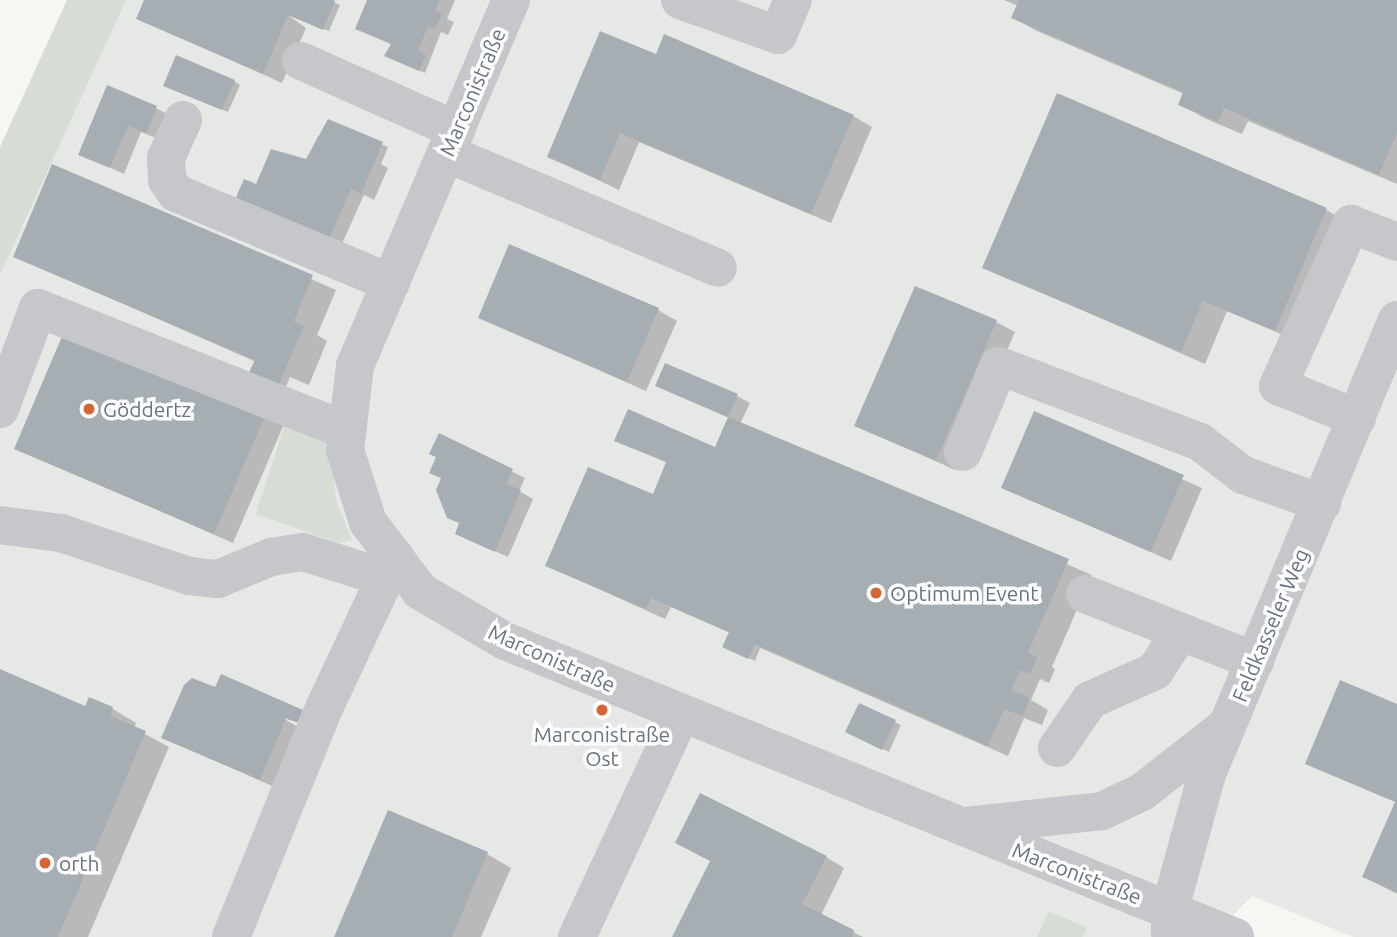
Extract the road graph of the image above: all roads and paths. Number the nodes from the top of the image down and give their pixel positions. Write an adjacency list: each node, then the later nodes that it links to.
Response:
1 (511, 0): 6 (street, Marconistraße)
2 (680, 0): 3 (street)
3 (793, 0)
4 (301, 61): 6 (street)
5 (183, 120): 9 (street)
6 (451, 141): 8 (street); 9 (street, Marconistraße)
7 (1397, 242): 12 (street)
8 (718, 268)
9 (390, 283): 13 (street, Marconistraße)
10 (1397, 320): 12 (street, Feldkasseler Weg)
11 (0, 409): 13 (street)
12 (1357, 418): 15 (street, Feldkasseler Weg)
13 (347, 431): 17 (street, Marconistraße)
14 (963, 452): 15 (street)
15 (1322, 503): 20 (street, Feldkasseler Weg)
16 (0, 525): 17 (street)
17 (390, 568): 21 (street, Marconistraße); 26 (street)
18 (1085, 594): 19 (street)
19 (1180, 632): 20 (street); 23 (street)
20 (1255, 661): 22 (street, Feldkasseler Weg)
21 (681, 714): 24 (street, Marconistraße); 27 (street)
22 (1228, 724): 24 (street); 25 (street, Feldkasseler Weg)
23 (1057, 748)
24 (956, 827): 25 (street, Marconistraße)
25 (1170, 923): 28 (street, Marconistraße)
26 (232, 937)
27 (577, 937)
28 (1234, 937)

